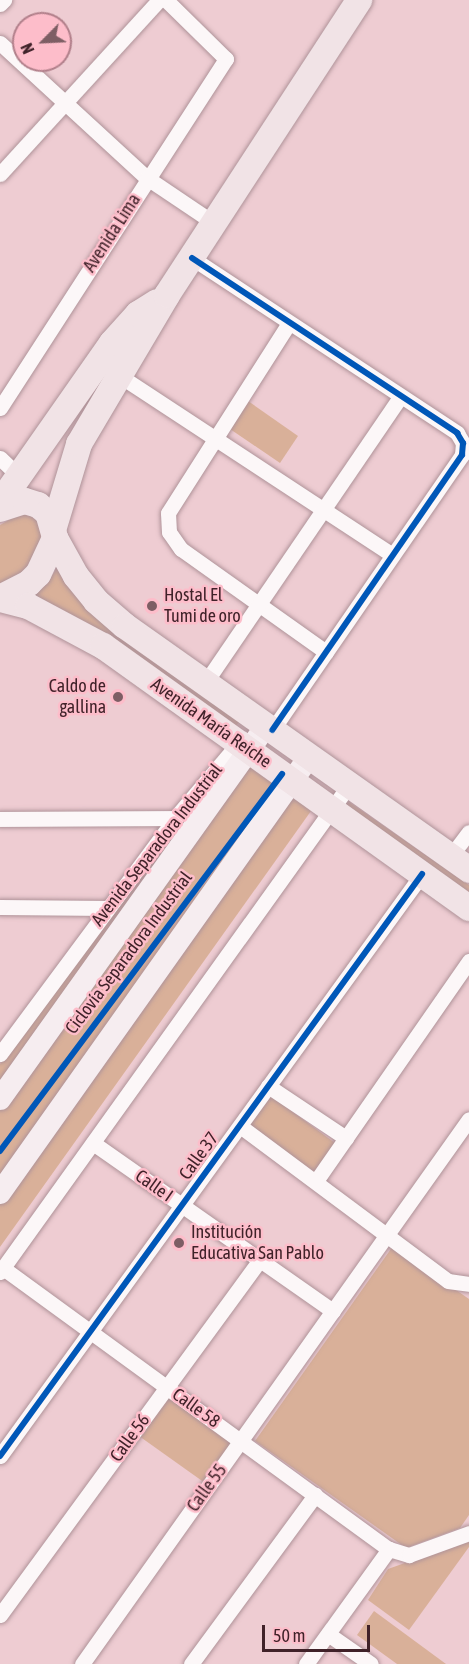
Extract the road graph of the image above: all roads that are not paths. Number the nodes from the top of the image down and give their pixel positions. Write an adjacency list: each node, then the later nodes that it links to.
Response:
1 (3, 0): 5 (street)
2 (159, 0): 7 (street)
3 (166, 0): 9 (street, Avenida Lima)
4 (359, 0): 10 (main road)
5 (0, 4)
6 (0, 43): 7 (street)
7 (65, 103): 8 (street); 9 (street)
8 (0, 174)
9 (147, 178): 10 (street); 16 (street, Avenida Lima)
10 (214, 223): 11 (main road)
11 (192, 258): 12 (main road); 13 (street)
12 (167, 295): 14 (main road); 19 (main road)
13 (289, 323): 15 (street); 17 (street)
14 (120, 376): 17 (street); 23 (main road)
15 (400, 397): 22 (street); 24 (street)
16 (0, 408)
17 (215, 438): 22 (street); 26 (street)
18 (0, 458): 19 (street)
19 (20, 477): 20 (main road)
20 (0, 503)
21 (0, 508): 23 (main road, Avenida María Reiche)
22 (323, 509): 24 (street); 26 (street)
23 (54, 532): 25 (main road); 28 (main road, Avenida María Reiche)
24 (393, 555): 27 (street)
25 (0, 598): 30 (main road, Avenida María Reiche)
26 (259, 604): 27 (street); 28 (street)
27 (326, 652): 29 (street)
28 (205, 683): 29 (main road, Avenida María Reiche)
29 (269, 728): 30 (main road, Avenida Separadora Industrial); 31 (main road, Avenida María Reiche)
30 (243, 746): 32 (main road, Avenida María Reiche); 35 (street, Avenida Separadora Industrial); 46 (main road, Avenida Separadora Industrial)
31 (309, 757): 32 (main road); 33 (main road, Avenida María Reiche)
32 (293, 781): 34 (main road, Avenida María Reiche); 52 (main road)
33 (349, 785): 34 (street); 38 (main road, Avenida María Reiche)
34 (332, 809): 39 (main road, Avenida María Reiche); 50 (street)
35 (175, 818): 36 (street); 41 (street, Avenida Separadora Industrial)
36 (0, 819)
37 (469, 832): 38 (street)
38 (460, 863)
39 (422, 874): 42 (main road, Avenida María Reiche); 45 (street, Calle 37)
40 (0, 907): 41 (street)
41 (108, 908): 44 (street, Avenida Separadora Industrial)
42 (469, 908)
43 (469, 961): 49 (street)
44 (0, 1054)
45 (268, 1086): 48 (street, Calle 37); 49 (street)
46 (0, 1099)
47 (469, 1119): 54 (street, Calle 55)
48 (240, 1126): 51 (street); 53 (street, Calle 37)
49 (346, 1138): 51 (street)
50 (93, 1143): 53 (street, Calle I); 56 (street)
51 (316, 1181): 54 (street)
52 (0, 1193)
53 (182, 1205): 55 (street, Calle I); 59 (street, Calle 37)
54 (388, 1234): 57 (street); 58 (street, Calle 55)
55 (260, 1260): 58 (street, Calle I); 60 (street, Calle 56)
56 (1, 1270): 59 (street, Calle 58)
57 (469, 1284)
58 (333, 1311): 61 (street, Calle 55)
59 (90, 1331): 60 (street, Calle 58); 62 (street, Calle 37)
60 (167, 1387): 61 (street, Calle 58); 66 (street, Calle 56)
61 (241, 1441): 63 (street, Calle 58); 68 (street, Calle 55)
62 (0, 1456)
63 (315, 1495): 65 (street, Calle 58); 69 (street)
64 (469, 1533): 65 (street)
65 (389, 1549): 67 (street)
66 (0, 1615)
67 (328, 1634): 70 (street); 71 (street)
68 (82, 1664)
69 (191, 1664)
70 (306, 1664)
71 (371, 1664)

